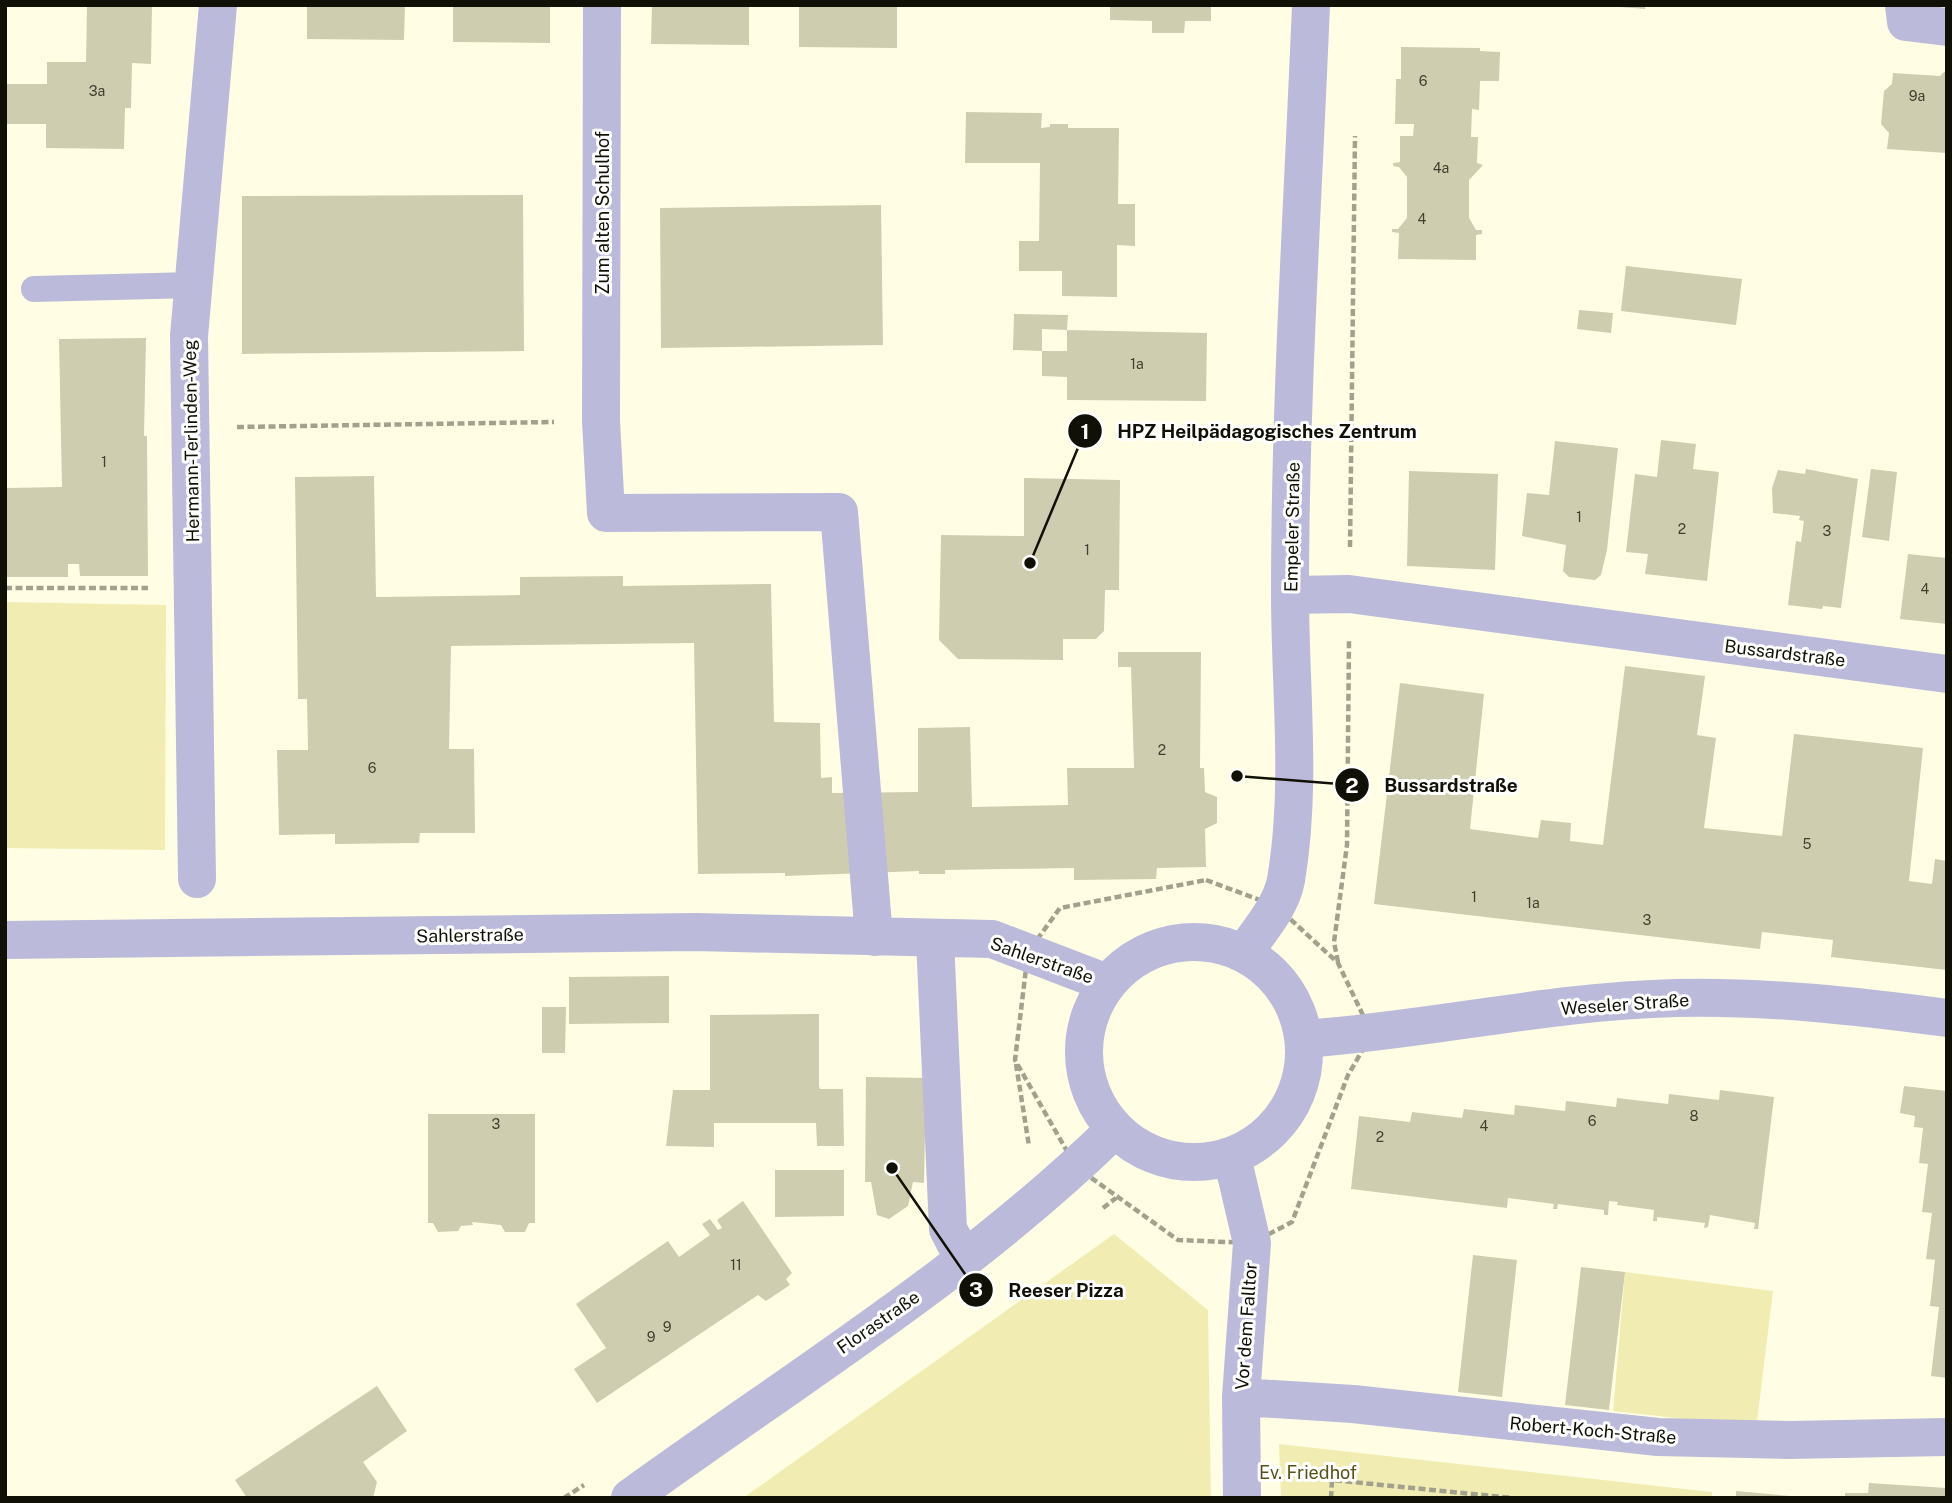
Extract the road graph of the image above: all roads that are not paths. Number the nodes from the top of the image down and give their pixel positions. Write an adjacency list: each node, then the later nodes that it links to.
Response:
1 (218, 5): 6 (street, Hermann-Terlinden-Weg)
2 (602, 5): 10 (street, Zum alten Schulhof)
3 (1311, 5): 8 (street, Empeler Straße)
4 (1904, 5): 5 (street)
5 (1947, 27)
6 (194, 285): 7 (lane); 11 (street, Hermann-Terlinden-Weg)
7 (34, 289)
8 (1290, 595): 9 (street, Bussardstraße); 14 (street, Empeler Straße)
9 (1947, 674)
10 (874, 937): 11 (street, Sahlerstraße); 12 (street, Sahlerstraße)
11 (198, 939): 13 (street, Sahlerstraße)
12 (935, 939): 15 (street, Sahlerstraße); 20 (street)
13 (5, 940)
14 (1244, 953): 15 (street); 17 (street)
15 (1107, 983): 18 (street)
16 (1947, 1018): 17 (street, Weseler Straße)
17 (1304, 1038): 19 (street)
18 (1114, 1130): 19 (street); 20 (street, Florastraße)
19 (1232, 1157): 21 (street, Vor dem Falltor)
20 (964, 1261): 23 (street, Florastraße)
21 (1241, 1397): 22 (street, Robert-Koch-Straße); 24 (street, Vor dem Falltor)
22 (1947, 1437)
23 (630, 1498)
24 (1242, 1498)

